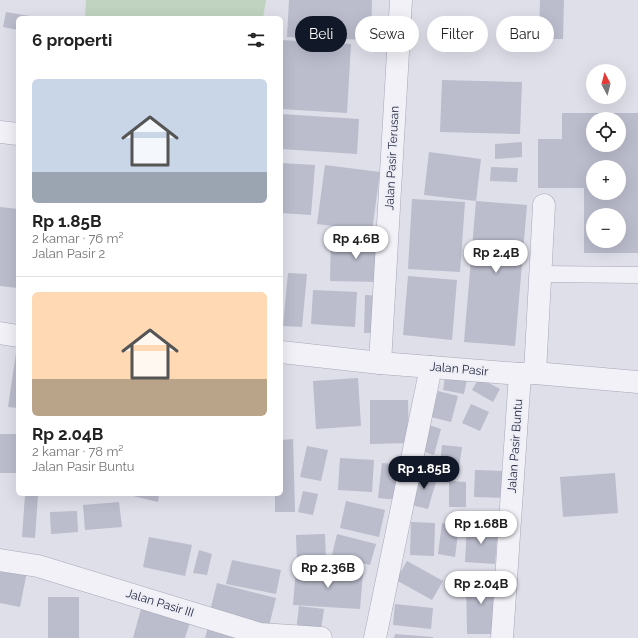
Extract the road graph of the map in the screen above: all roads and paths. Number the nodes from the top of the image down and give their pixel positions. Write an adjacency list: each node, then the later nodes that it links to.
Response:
1 (401, 0): 10 (street, Jalan Pasir Terusan)
2 (0, 132): 3 (street)
3 (16, 134)
4 (544, 205): 5 (street, Jalan Pasir Buntu)
5 (540, 274): 6 (lane); 12 (street, Jalan Pasir Buntu)
6 (638, 275)
7 (0, 333): 8 (street)
8 (16, 336)
9 (283, 352): 10 (street, Jalan Pasir)
10 (380, 363): 11 (street, Jalan Pasir)
11 (431, 367): 12 (street, Jalan Pasir); 17 (street)
12 (528, 374): 13 (street, Jalan Pasir); 18 (street, Jalan Pasir Buntu)
13 (638, 382)
14 (0, 560): 15 (street, Jalan Pasir III)
15 (260, 636): 16 (street, Jalan Pasir III)
16 (321, 638)
17 (375, 638)
18 (502, 638)

